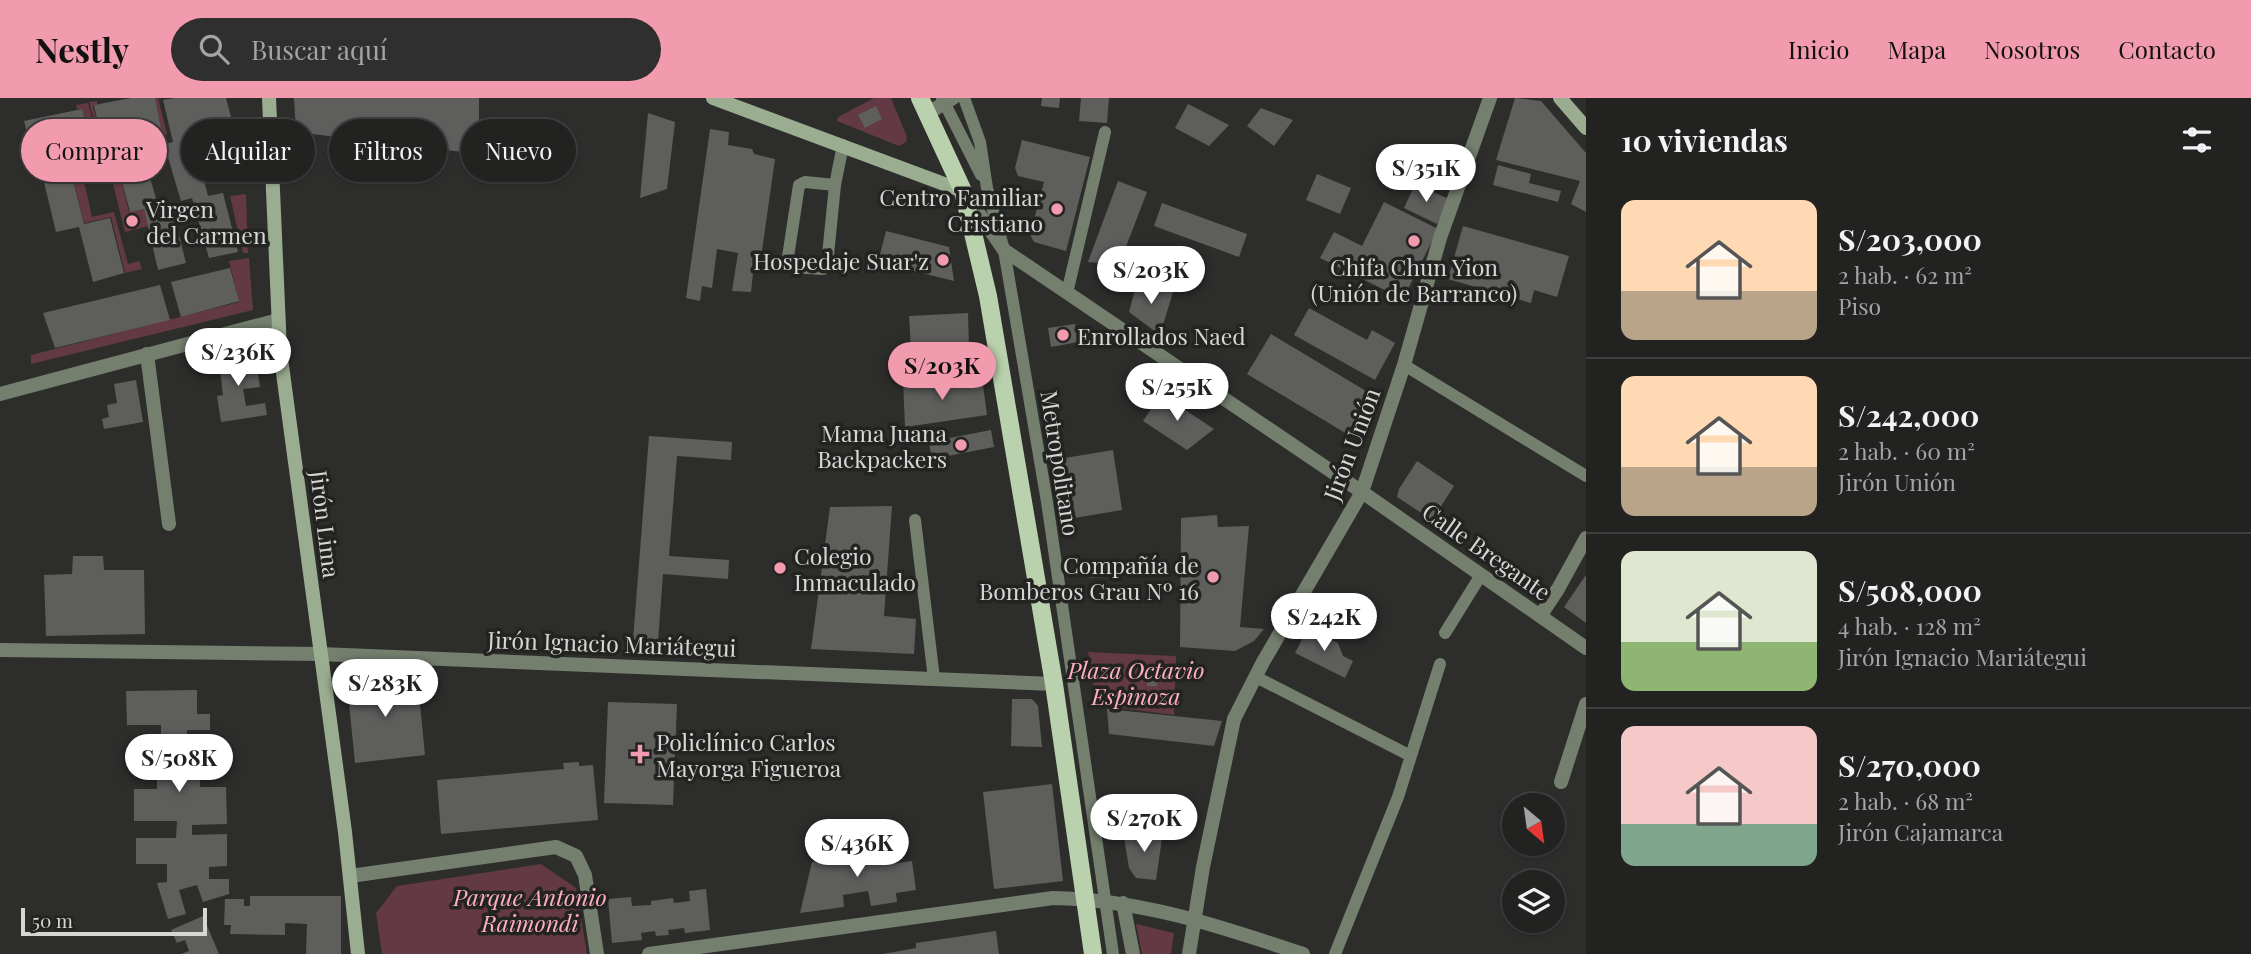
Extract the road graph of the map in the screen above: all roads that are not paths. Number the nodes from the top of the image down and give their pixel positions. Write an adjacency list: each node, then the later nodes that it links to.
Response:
1 (269, 98): 16 (street, Jirón Lima)
2 (713, 98): 10 (street)
3 (964, 98): 12 (lane, Metropolitano)
4 (1490, 98): 18 (street, Jirón Unión)
5 (1560, 98): 8 (street)
6 (946, 100): 7 (street); 12 (lane, Metropolitano)
7 (924, 106): 13 (main road)
8 (1586, 128)
9 (1105, 132): 15 (lane)
10 (843, 145): 11 (lane); 13 (street)
11 (835, 185): 11 (lane)
12 (987, 188): 14 (lane, Metropolitano)
13 (963, 191): 14 (street); 34 (main road)
14 (1004, 250): 15 (street, Calle Bregante); 40 (lane, Metropolitano)
15 (1067, 293): 21 (street, Calle Bregante)
16 (278, 320): 17 (street); 30 (street, Jirón Lima)
17 (147, 354): 19 (street); 23 (street)
18 (1404, 365): 20 (lane); 21 (street, Jirón Unión)
19 (0, 389)
20 (1586, 476)
21 (1362, 492): 25 (street, Calle Bregante); 32 (street, Jirón Unión)
22 (915, 520): 33 (lane)
23 (169, 524)
24 (1586, 538): 26 (street)
25 (1481, 575): 26 (street, Calle Bregante); 27 (lane)
26 (1540, 616): 28 (street, Calle Bregante)
27 (1445, 634)
28 (1586, 648)
29 (0, 650): 30 (street, Jirón Ignacio Mariátegui)
30 (320, 654): 33 (street, Jirón Ignacio Mariátegui); 38 (street, Jirón Lima)
31 (1440, 664): 36 (lane)
32 (1256, 677): 36 (lane); 42 (street, Jirón Unión)
33 (934, 679): 34 (street, Jirón Ignacio Mariátegui)
34 (1054, 684): 39 (main road)
35 (1586, 704): 37 (street)
36 (1411, 756): 51 (lane)
37 (1561, 782)
38 (351, 876): 43 (street, Jirón Lima); 44 (street)
39 (1086, 899): 40 (street); 45 (street); 46 (main road)
40 (1105, 902): 41 (street); 47 (lane, Metropolitano)
41 (1123, 904): 42 (street); 48 (street)
42 (1193, 918): 49 (street, Jirón Unión); 50 (street)
43 (358, 954)
44 (597, 954)
45 (649, 954)
46 (1093, 954)
47 (1113, 954)
48 (1133, 954)
49 (1189, 954)
50 (1303, 954)
51 (1335, 954)

